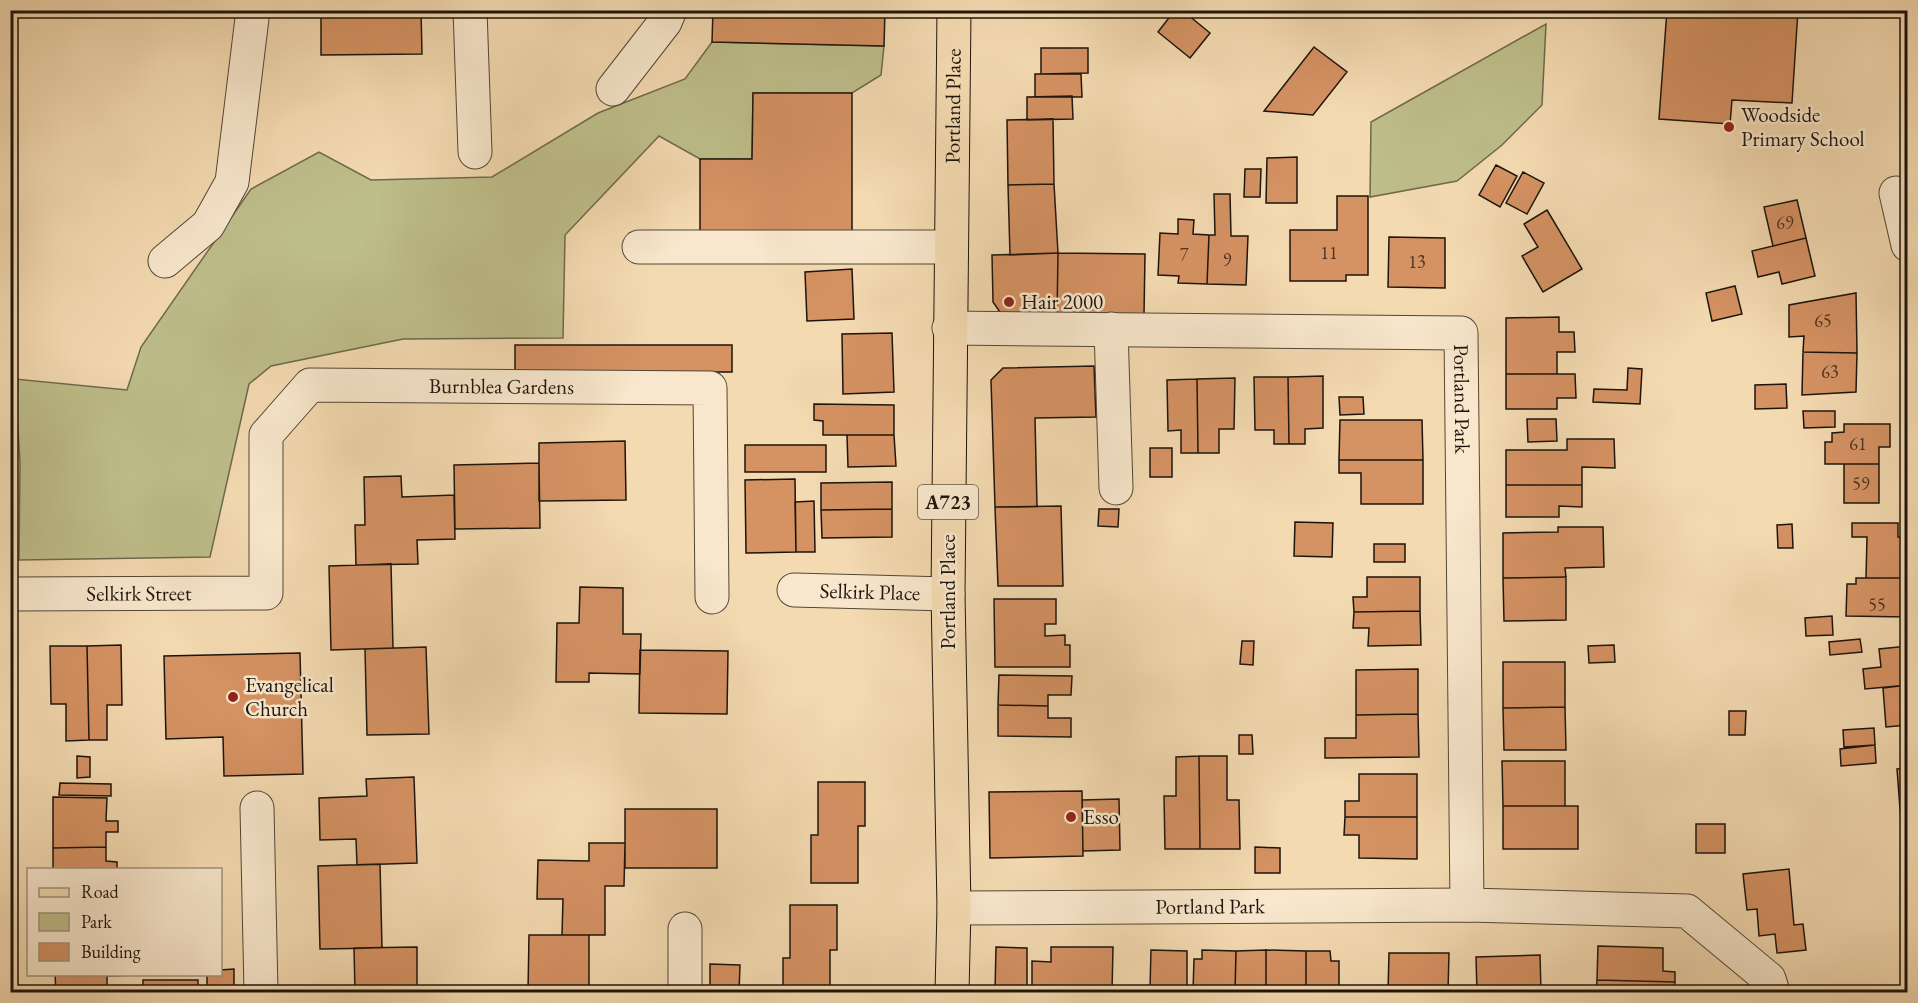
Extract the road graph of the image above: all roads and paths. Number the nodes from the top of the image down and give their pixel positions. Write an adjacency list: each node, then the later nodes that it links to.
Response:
1 (253, 10): 11 (street)
2 (470, 10): 6 (street)
3 (670, 10): 5 (street)
4 (954, 10): 10 (main road, Portland Place / A723)
5 (614, 90)
6 (475, 152)
7 (1896, 193): 8 (street)
8 (1908, 245)
9 (639, 247): 10 (street)
10 (951, 247): 12 (main road, Portland Place / A723)
11 (165, 261)
12 (949, 328): 13 (street, Portland Park); 18 (main road, Portland Place / A723)
13 (1111, 329): 14 (street); 21 (street, Portland Park)
14 (1116, 489)
15 (794, 590): 18 (street, Selkirk Place)
16 (266, 593): 17 (street, Selkirk Street); 19 (street, Burnblea Gardens)
17 (10, 594)
18 (948, 594): 22 (main road, Portland Place / A723)
19 (712, 597)
20 (257, 808): 24 (street)
21 (1467, 905): 22 (street, Portland Park); 27 (street, Portland Park)
22 (954, 908): 26 (main road, Portland Place / A723)
23 (685, 928): 25 (street)
24 (261, 993)
25 (685, 993)
26 (952, 993)
27 (1773, 993)

